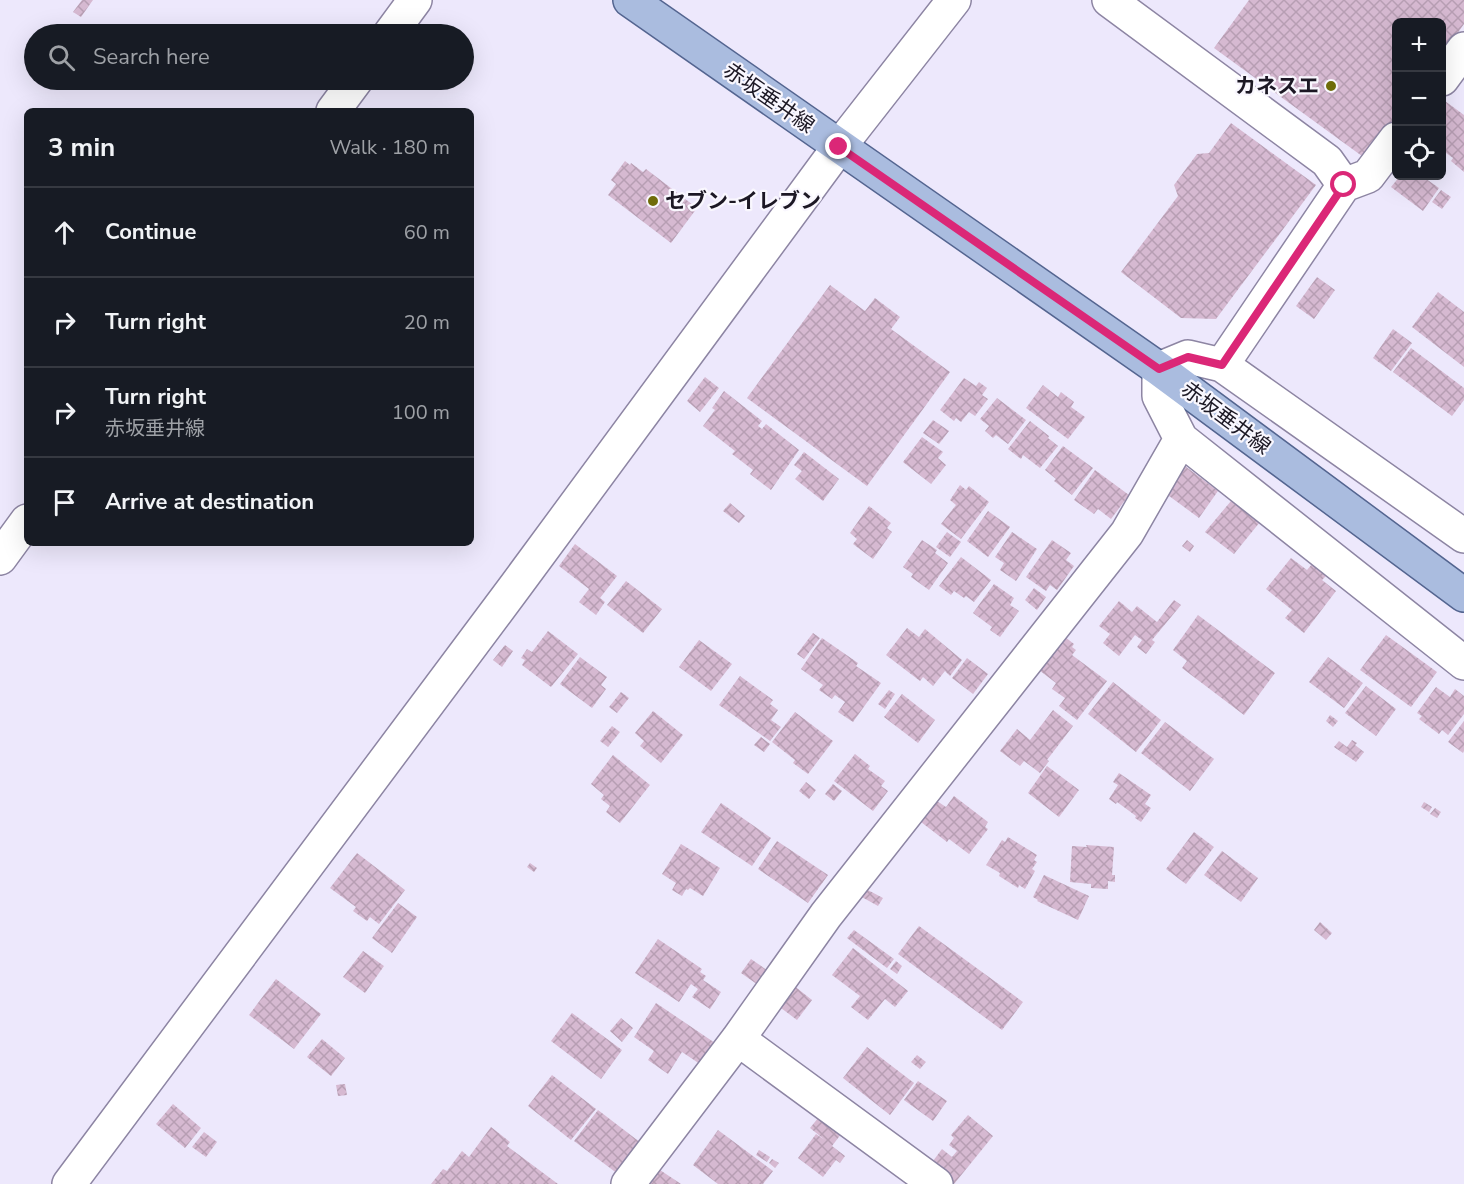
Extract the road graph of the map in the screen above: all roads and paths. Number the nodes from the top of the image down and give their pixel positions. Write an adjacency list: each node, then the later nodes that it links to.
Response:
1 (415, 0): 5 (street)
2 (630, 0): 11 (main road, 赤坂垂井線)
3 (954, 0): 11 (street)
4 (1109, 0): 12 (street)
5 (397, 24)
6 (1464, 49): 7 (street)
7 (1446, 74)
8 (349, 90): 9 (street)
9 (335, 108)
10 (1392, 144): 12 (street)
11 (839, 147): 14 (main road, 赤坂垂井線); 22 (street)
12 (1344, 185): 13 (street)
13 (1222, 365): 14 (street); 17 (street)
14 (1159, 369): 15 (street); 19 (main road, 赤坂垂井線)
15 (1181, 439): 20 (street); 21 (street)
16 (24, 525): 18 (street)
17 (1464, 536)
18 (0, 558)
19 (1464, 595)
20 (1464, 663)
21 (738, 1039): 23 (street); 24 (street)
22 (69, 1184)
23 (628, 1184)
24 (936, 1184)

